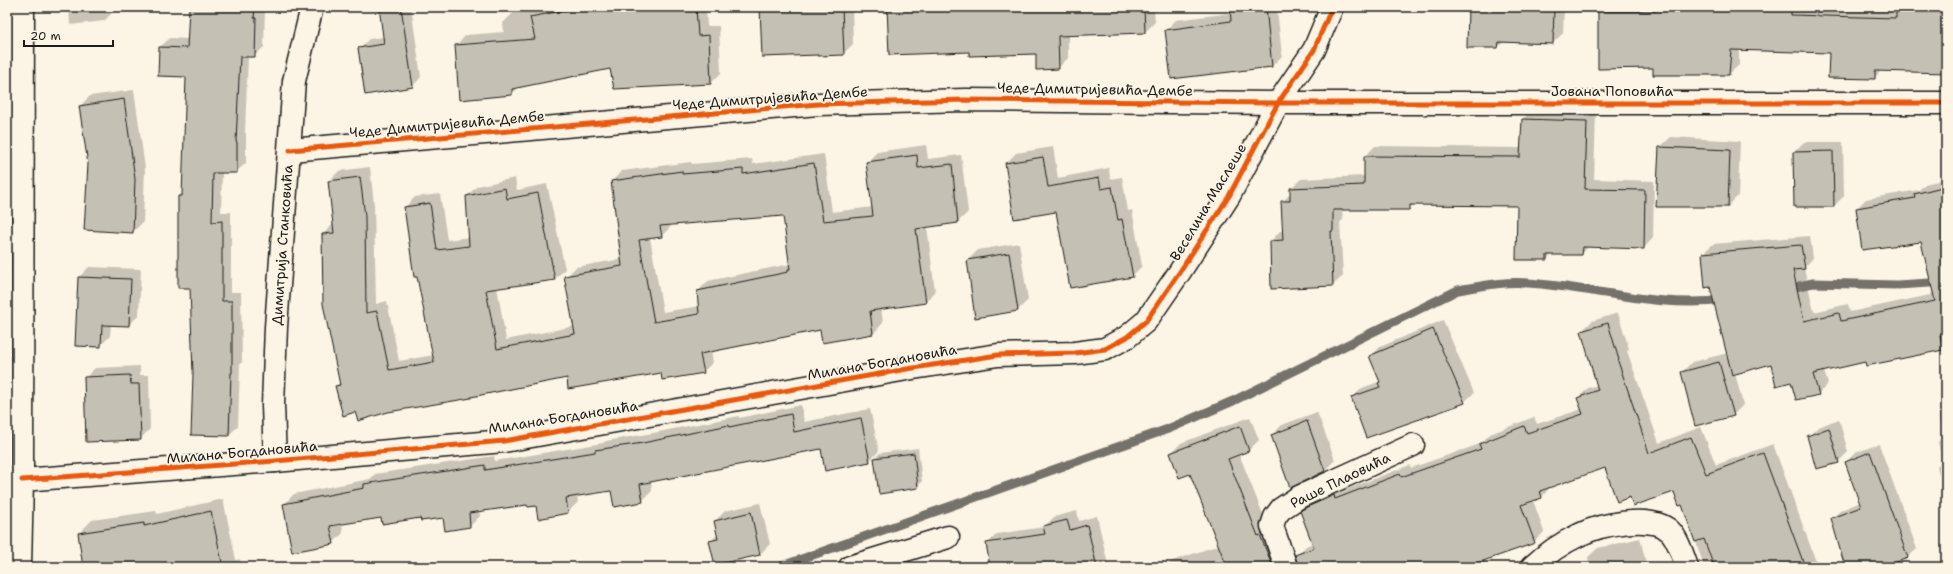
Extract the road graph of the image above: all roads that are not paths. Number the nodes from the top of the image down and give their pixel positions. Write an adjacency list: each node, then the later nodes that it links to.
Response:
1 (23, 7): 6 (street)
2 (312, 7): 7 (street, Димитрија Станковића)
3 (1332, 7): 4 (street, Веселина Маслеше)
4 (1278, 103): 5 (street, Јована Поповића); 7 (street, Чеде Димитријевића Дембе); 8 (street, Веселина Маслеше)
5 (1946, 103)
6 (14, 150): 9 (street)
7 (290, 150): 11 (street, Димитрија Станковића)
8 (1105, 349): 11 (street, Милана Богдановића)
9 (14, 405): 12 (street)
10 (1413, 445): 16 (street, Раше Плаовића)
11 (275, 461): 12 (street, Милана Богдановића)
12 (16, 492): 14 (street)
13 (948, 537): 15 (street)
14 (20, 567)
15 (850, 567)
16 (1286, 567)
17 (1532, 567): 18 (street)
18 (1687, 567)

